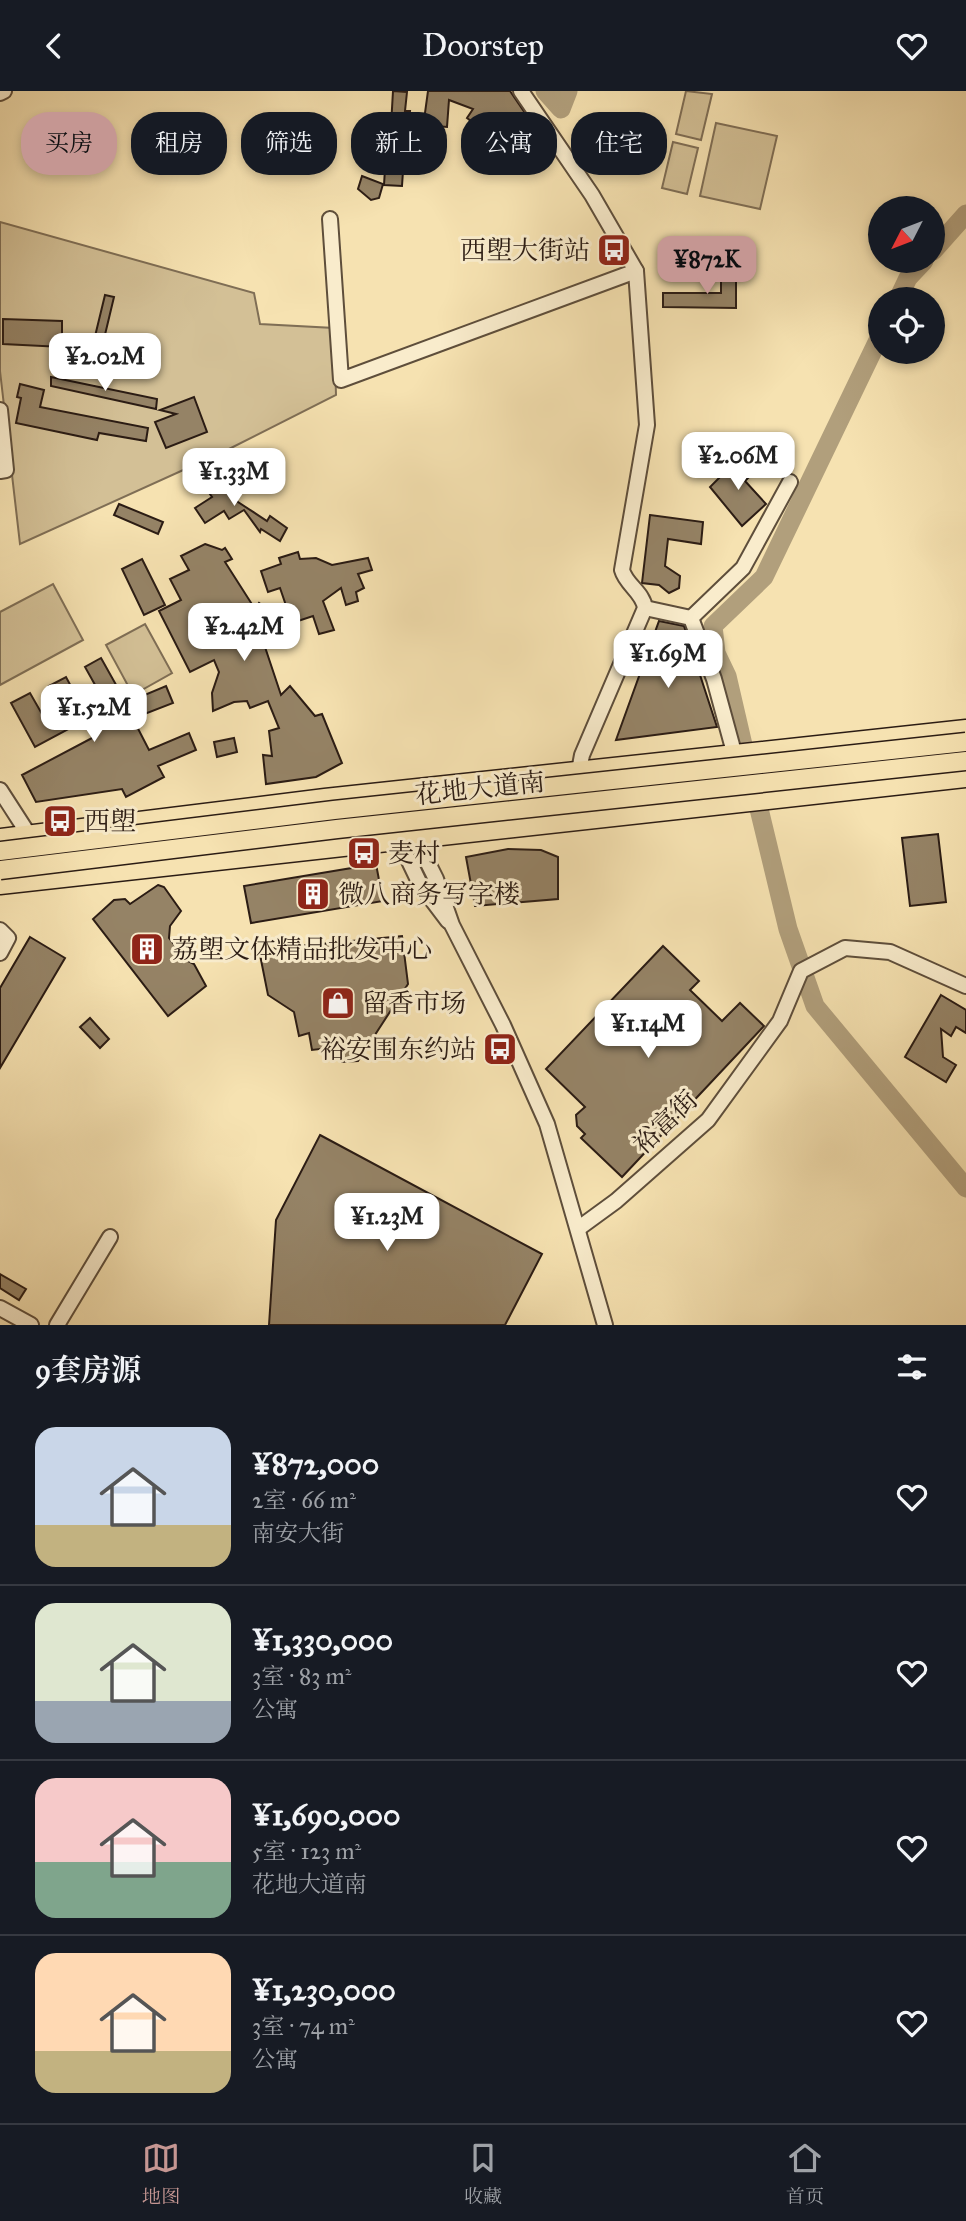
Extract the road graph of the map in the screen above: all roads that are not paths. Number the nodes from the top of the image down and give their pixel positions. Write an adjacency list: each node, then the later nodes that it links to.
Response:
1 (521, 91): 3 (street)
2 (330, 219): 3 (street)
3 (635, 271): 7 (street)
4 (0, 409): 5 (street)
5 (0, 471)
6 (790, 482): 8 (street)
7 (645, 608): 8 (street); 13 (street)
8 (691, 618): 11 (street)
9 (966, 729): 11 (main road, 花地大道南)
10 (966, 742): 22 (main road, 花地大道南, bridge)
11 (735, 756): 13 (main road, 花地大道南)
12 (966, 761): 23 (main road, 花地大道南, bridge)
13 (579, 771): 16 (main road, 花地大道南); 17 (street)
14 (966, 778): 17 (main road, 花地大道南)
15 (0, 790): 18 (street)
16 (391, 791): 18 (main road, 花地大道南); 20 (street); 21 (street)
17 (585, 821): 20 (main road, 花地大道南)
18 (29, 835): 19 (main road, 花地大道南)
19 (0, 838)
20 (416, 839): 21 (main road, 花地大道南); 25 (street)
21 (397, 841): 24 (main road, 花地大道南); 25 (street)
22 (0, 851)
23 (0, 870)
24 (0, 885)
25 (452, 925): 29 (street)
26 (0, 930): 27 (street)
27 (0, 953)
28 (966, 986): 29 (street, 裕富街)
29 (579, 1228): 34 (street)
30 (110, 1237): 33 (street)
31 (0, 1307): 32 (street)
32 (31, 1325)
33 (57, 1325)
34 (605, 1325)

